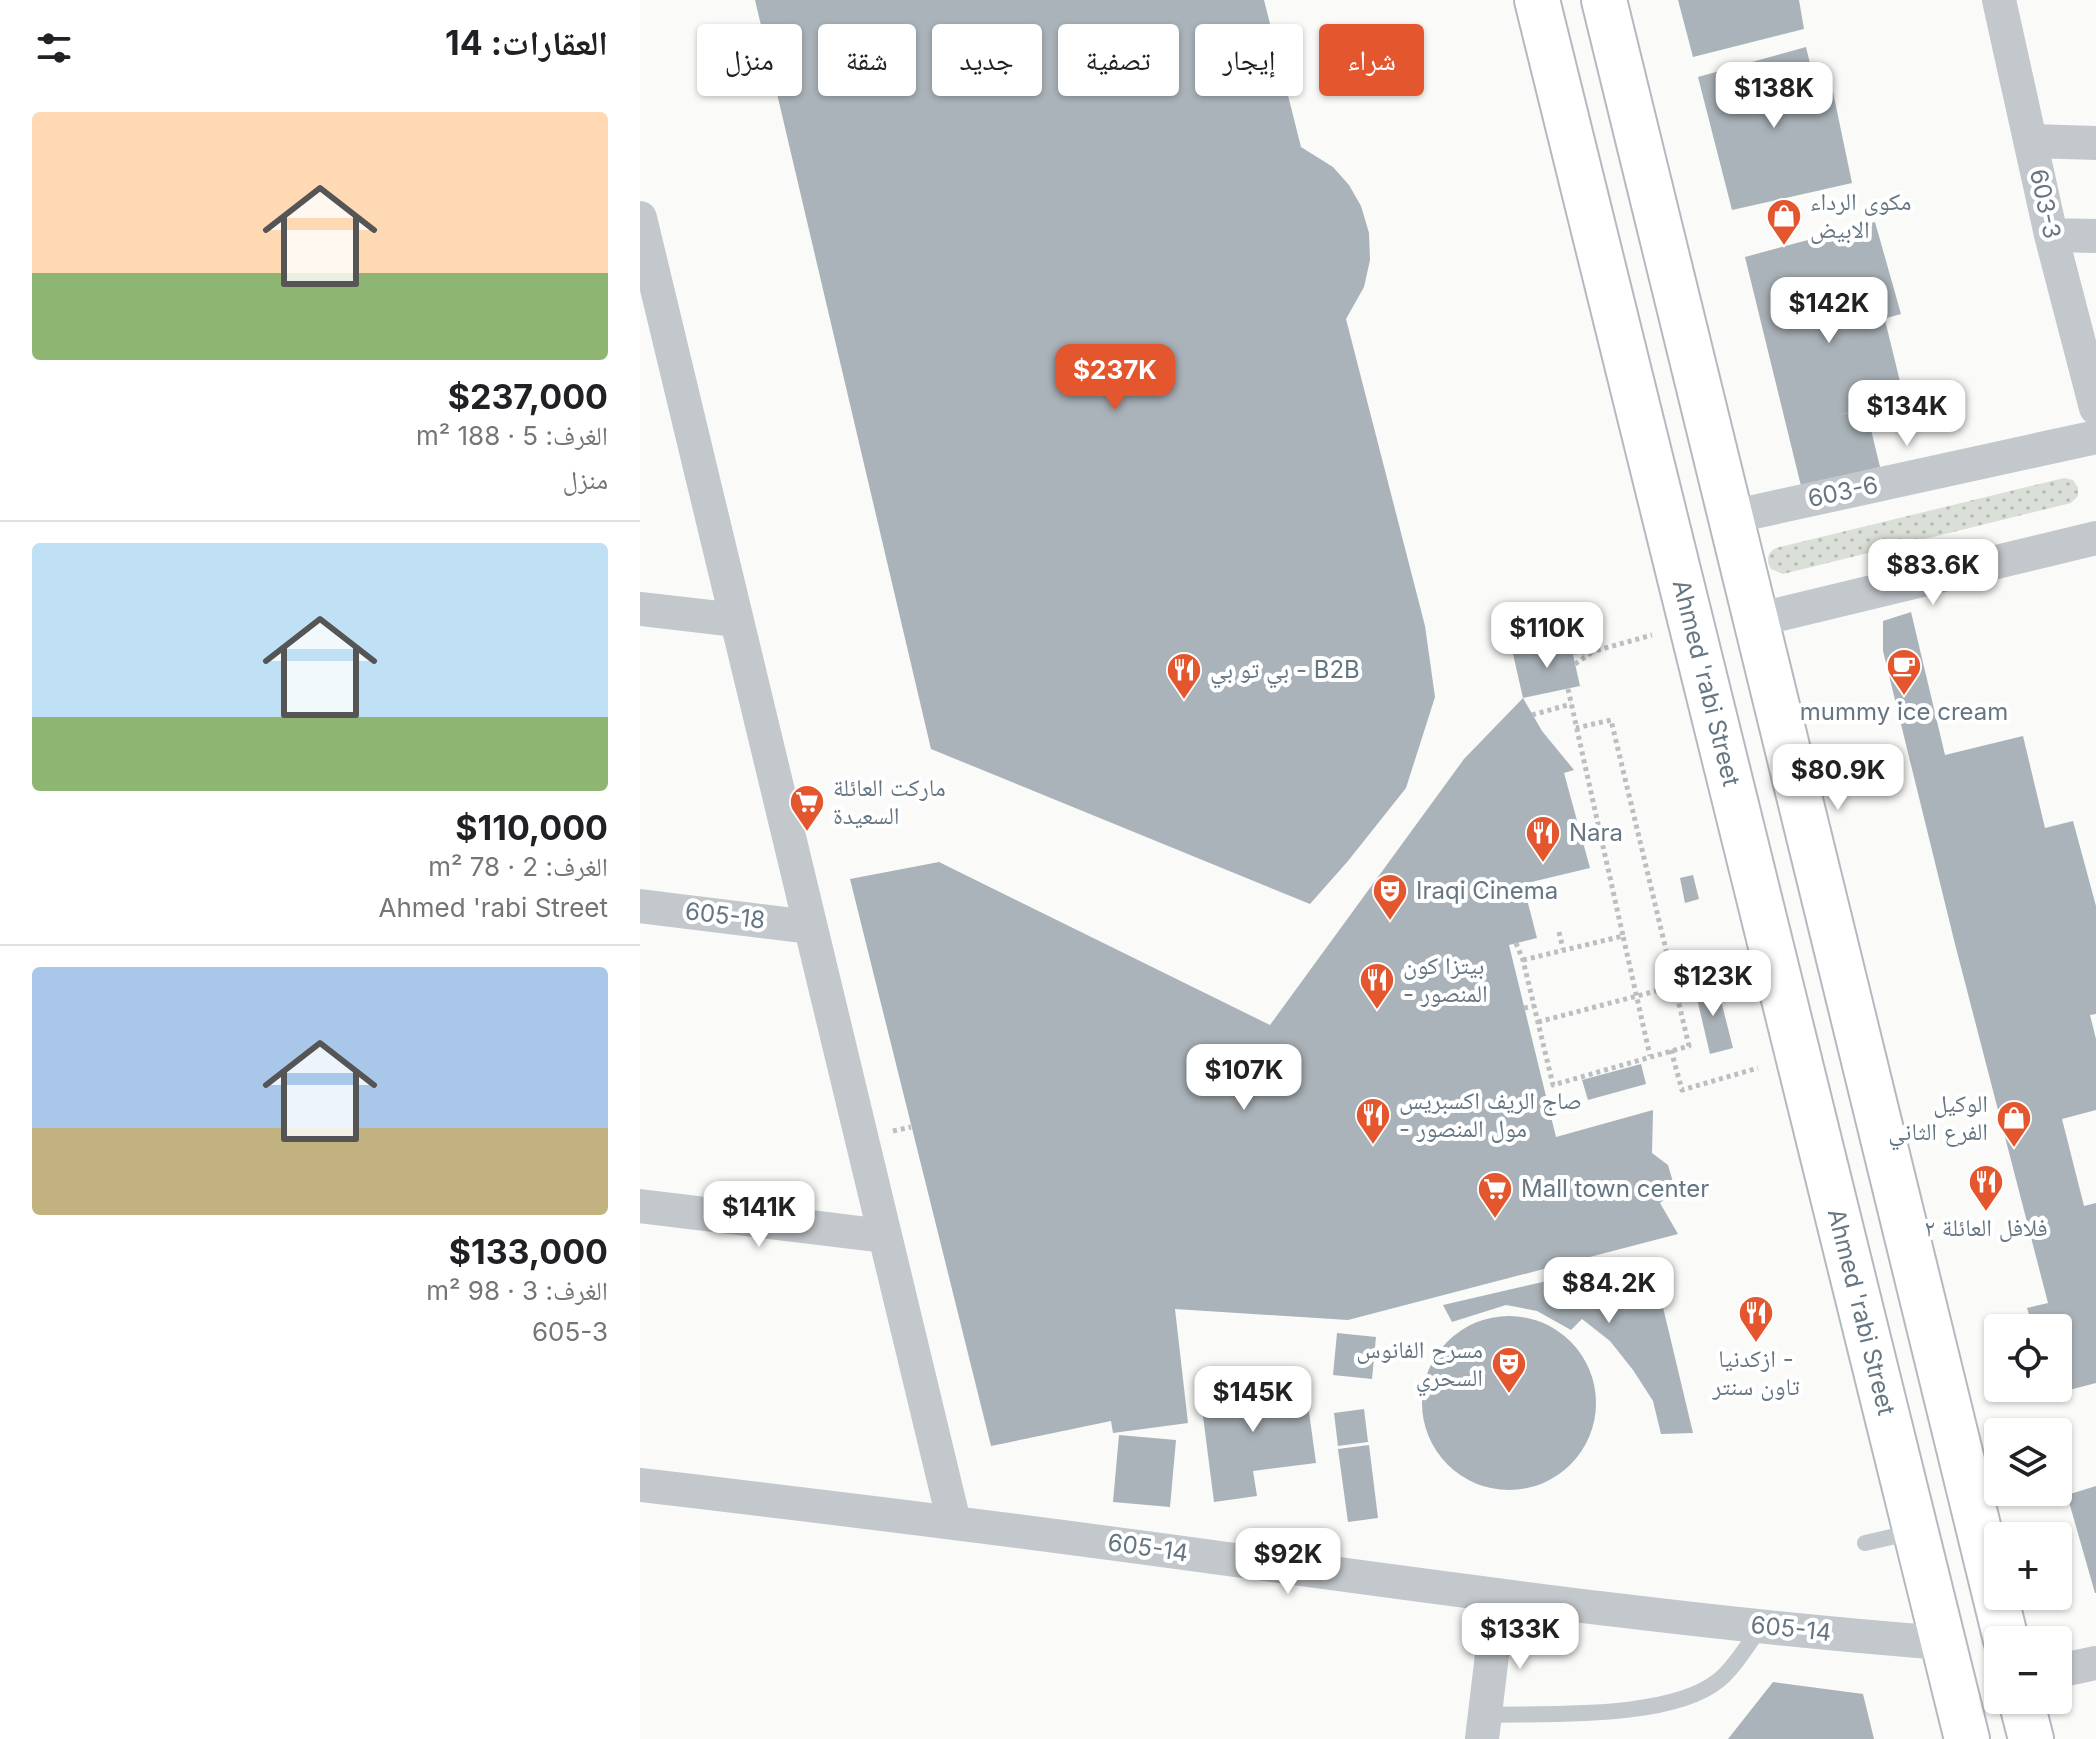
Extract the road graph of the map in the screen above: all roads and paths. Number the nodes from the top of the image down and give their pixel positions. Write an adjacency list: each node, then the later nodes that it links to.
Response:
1 (1537, 0): 48 (main road, Ahmed 'rabi Street)
2 (1604, 0): 12 (main road)
3 (1999, 0): 4 (street, 603-3)
4 (2032, 141): 5 (street); 7 (street, 603-3)
5 (2096, 143)
6 (640, 218): 9 (street)
7 (2051, 235): 8 (street); 10 (street, 603-3)
8 (2096, 236)
9 (652, 318): 15 (street)
10 (2096, 408)
11 (2096, 437): 12 (street, 603-6)
12 (1731, 517): 16 (main road)
13 (2096, 538): 16 (street)
14 (640, 609): 15 (street)
15 (736, 620): 28 (street)
16 (1756, 620): 51 (main road)
17 (1652, 635): 19 (path)
18 (1573, 652): 19 (path)
19 (1591, 652): 20 (path)
20 (1575, 664)
21 (1568, 689): 22 (path)
22 (1571, 704): 23 (path); 24 (path)
23 (1532, 715)
24 (1576, 728): 25 (path); 34 (path)
25 (1600, 835): 26 (path); 30 (path)
26 (1583, 840)
27 (640, 906): 28 (street, 605-18)
28 (810, 927): 45 (street)
29 (1559, 932): 32 (path)
30 (1623, 936): 32 (path); 35 (path)
31 (1516, 943): 33 (path)
32 (1563, 949): 33 (path)
33 (1523, 960): 36 (path)
34 (1675, 986): 35 (path); 41 (path)
35 (1636, 996): 38 (path); 42 (path)
36 (1534, 1006): 37 (path); 38 (path)
37 (1524, 1008)
38 (1538, 1022): 39 (path)
39 (1542, 1043): 40 (path); 42 (path)
40 (1534, 1045)
41 (1671, 1050): 42 (path); 43 (path)
42 (1650, 1056)
43 (1758, 1068)
44 (640, 1206): 45 (street)
45 (884, 1236): 47 (street)
46 (640, 1485): 47 (street, 605-14)
47 (954, 1522): 50 (street, 605-14)
48 (1915, 1532): 49 (lane); 53 (main road, Ahmed 'rabi Street)
49 (1865, 1543)
50 (1499, 1596): 52 (street, 605-14); 57 (street)
51 (2003, 1626)
52 (1761, 1627): 53 (street, 605-14); 57 (lane)
53 (1943, 1643): 58 (main road, Ahmed 'rabi Street)
54 (2096, 1663): 55 (street)
55 (2072, 1668)
56 (2025, 1714): 59 (main road)
57 (1484, 1727)
58 (1967, 1739)
59 (2031, 1739)

